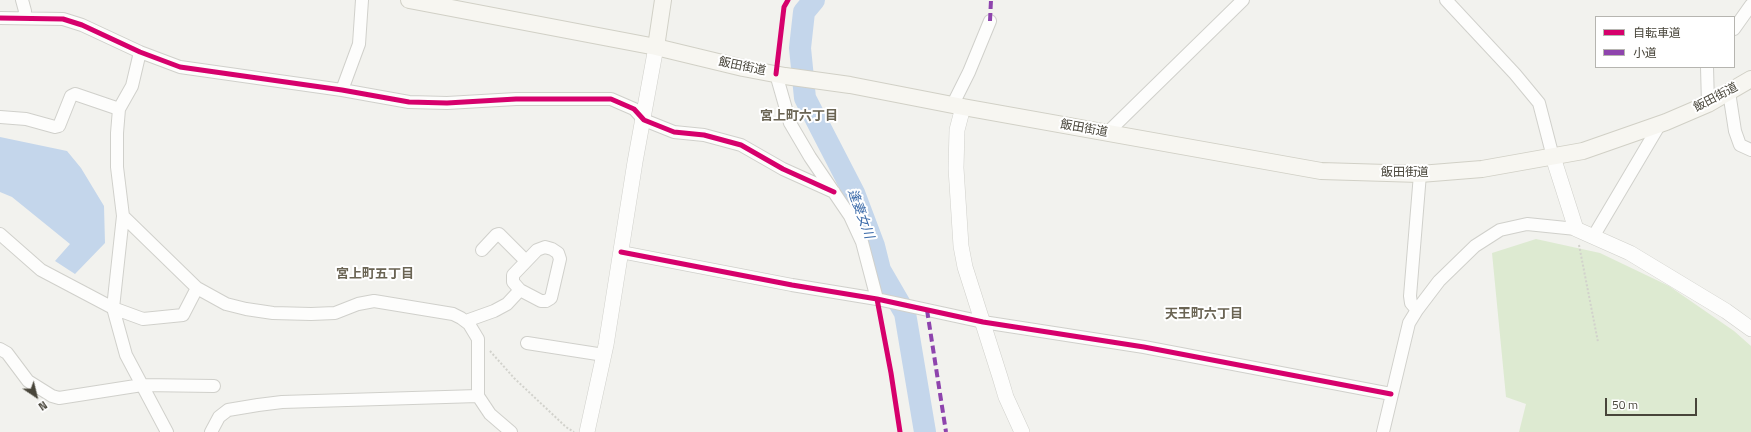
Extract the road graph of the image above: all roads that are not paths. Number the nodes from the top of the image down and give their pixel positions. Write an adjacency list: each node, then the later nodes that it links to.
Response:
1 (22, 0): 8 (street)
2 (362, 0): 17 (street)
3 (409, 0): 12 (main road, 飯田街道)
4 (663, 0): 12 (main road)
5 (1243, 0): 24 (street)
6 (1446, 0): 26 (street)
7 (1751, 5): 11 (street)
8 (24, 17): 9 (street); 13 (street)
9 (0, 18)
10 (990, 21): 19 (street)
11 (1735, 28)
12 (656, 47): 15 (main road, 飯田街道); 22 (street)
13 (140, 52): 17 (street); 20 (street)
14 (1707, 68): 18 (street)
15 (781, 75): 19 (main road, 飯田街道); 28 (street)
16 (1743, 86): 18 (main road, 飯田街道); 25 (street)
17 (342, 90): 22 (street)
18 (1708, 104): 23 (main road, 飯田街道)
19 (958, 106): 24 (main road, 飯田街道); 42 (street)
20 (119, 109): 21 (street); 29 (street)
21 (0, 117)
22 (644, 120): 28 (street); 34 (street)
23 (1660, 124): 26 (main road, 飯田街道); 32 (street)
24 (1107, 133): 27 (main road, 飯田街道)
25 (1751, 150)
26 (1553, 157): 27 (main road, 飯田街道); 30 (street)
27 (1420, 174): 40 (street)
28 (834, 192): 38 (street)
29 (123, 216): 36 (street); 39 (street)
30 (1576, 229): 32 (street); 40 (street)
31 (0, 234): 39 (street)
32 (1593, 237): 43 (street)
33 (482, 250): 35 (street)
34 (621, 252): 38 (street); 46 (street)
35 (526, 262): 37 (street); 37 (street)
36 (197, 288): 39 (street); 41 (street)
37 (520, 290): 41 (street)
38 (879, 300): 42 (street)
39 (113, 308): 47 (street)
40 (1416, 310): 49 (street)
41 (466, 321): 50 (street)
42 (983, 322): 49 (street); 55 (street)
43 (1751, 329)
44 (527, 343): 46 (street)
45 (0, 349): 47 (street)
46 (604, 354): 54 (street)
47 (142, 385): 48 (street); 51 (street)
48 (214, 386)
49 (1391, 394): 56 (street)
50 (478, 396): 52 (street); 53 (street)
51 (167, 432)
52 (212, 432)
53 (511, 432)
54 (587, 432)
55 (1022, 432)
56 (1383, 432)

